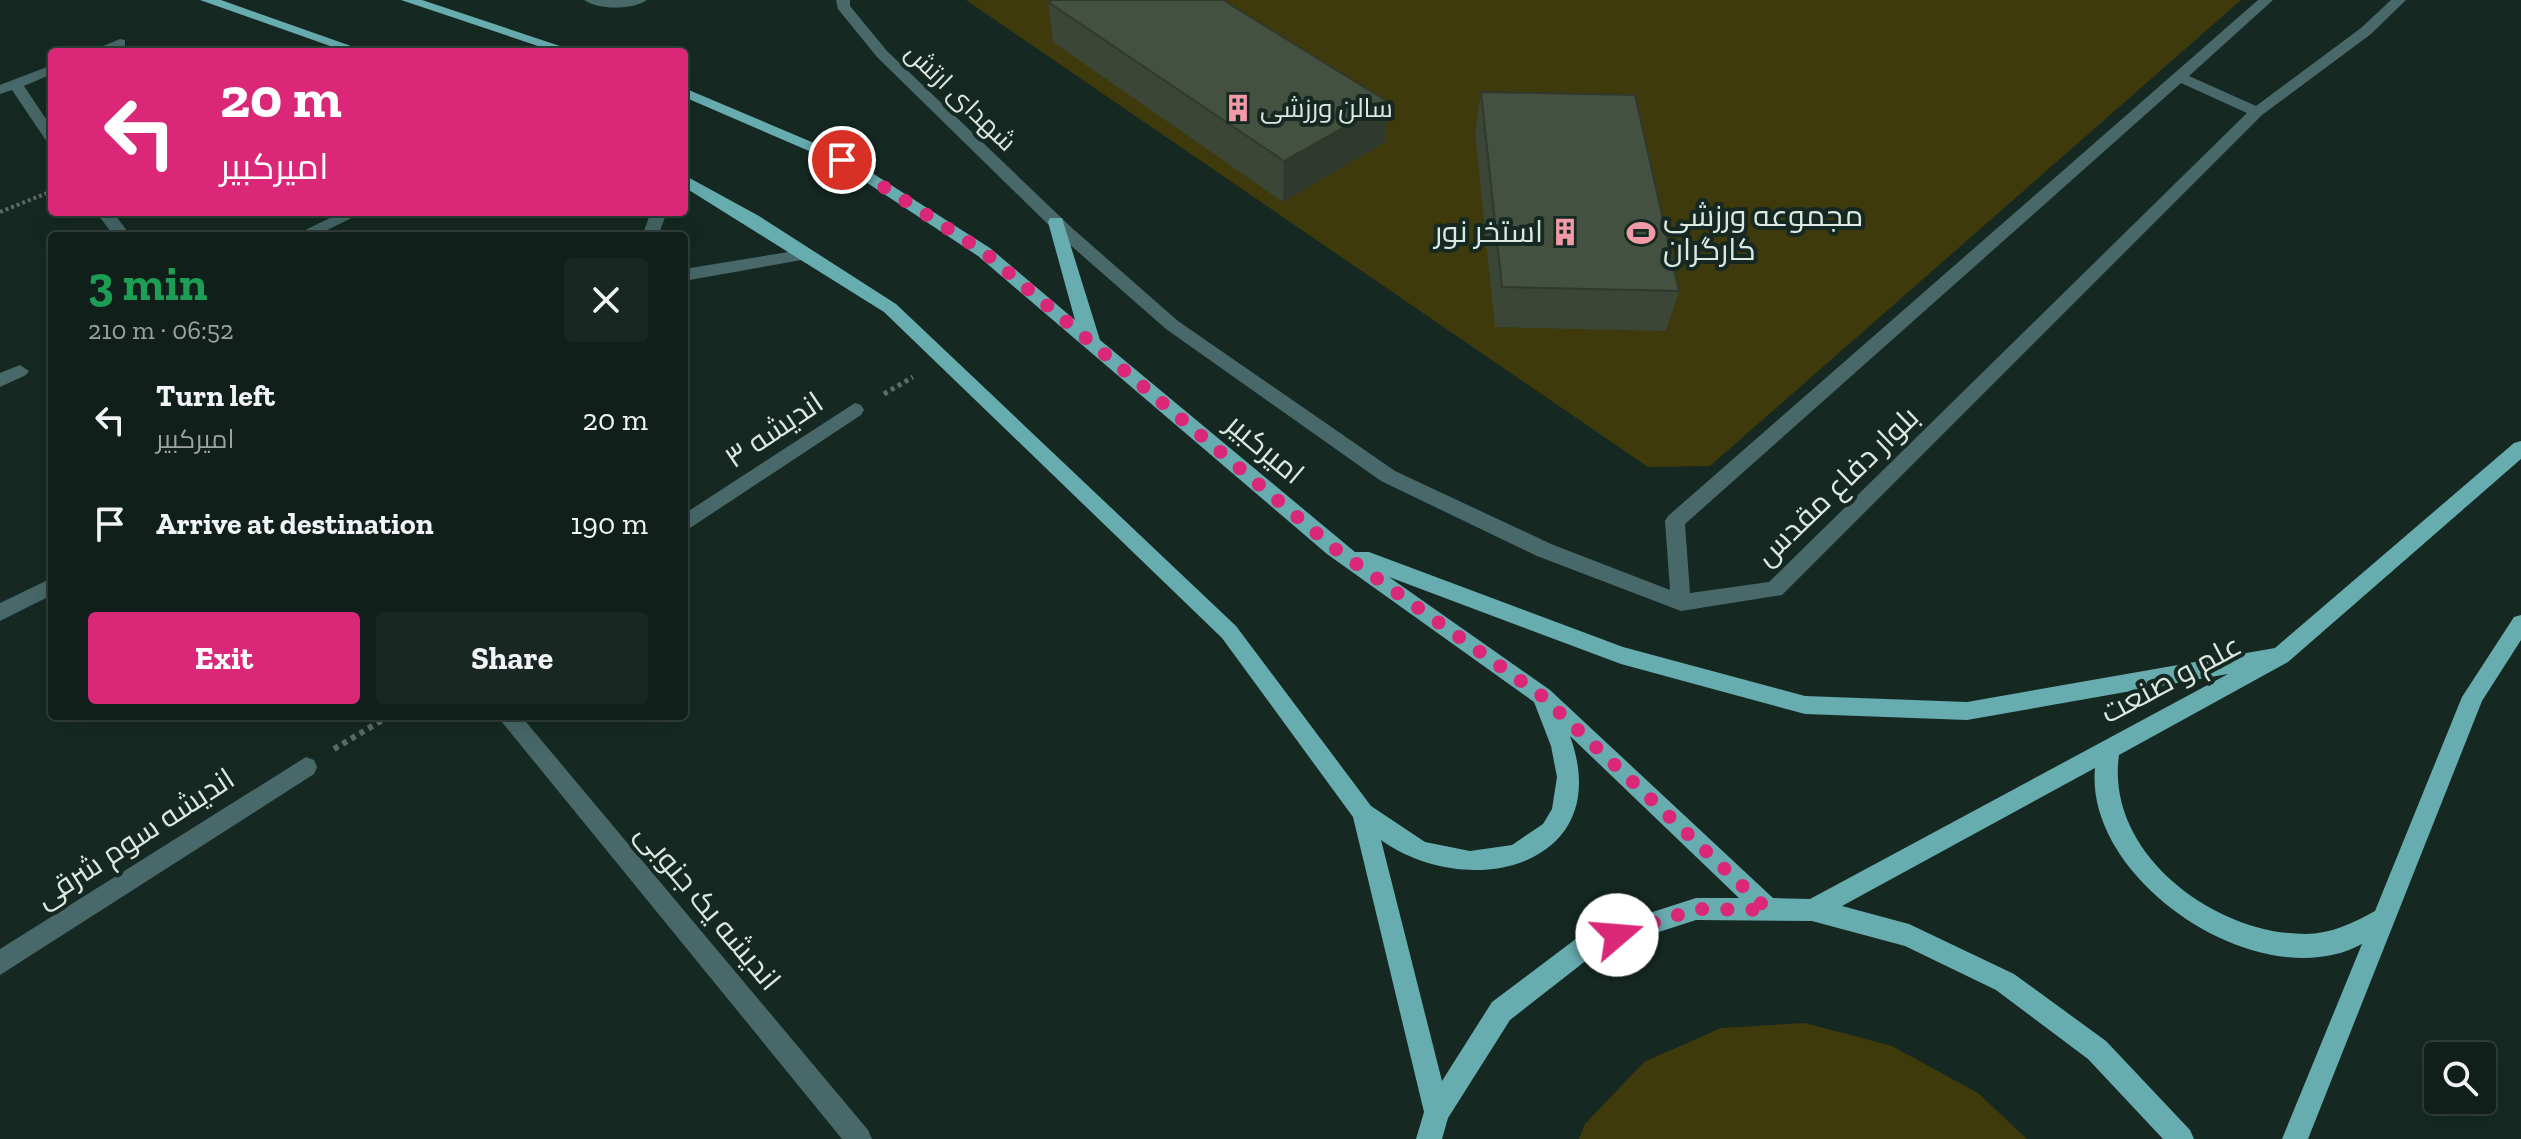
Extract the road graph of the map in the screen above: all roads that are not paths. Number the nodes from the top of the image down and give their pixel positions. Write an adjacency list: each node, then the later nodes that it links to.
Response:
1 (207, 0): 10 (main road)
2 (408, 0): 11 (main road)
3 (591, 0): 4 (street)
4 (640, 0)
5 (843, 0): 21 (street, شهدای ارتش)
6 (2266, 0): 13 (street)
7 (2399, 0): 16 (street, بلوار دفاع مقدس)
8 (120, 43): 9 (street)
9 (107, 48)
10 (349, 48)
11 (558, 48)
12 (48, 71): 14 (street)
13 (2177, 76): 16 (street); 34 (street)
14 (8, 87): 17 (street)
15 (688, 94): 26 (main road, امیرکبیر)
16 (2257, 112): 34 (street, بلوار دفاع مقدس)
17 (48, 134)
18 (688, 182): 24 (main road)
19 (107, 216): 22 (street)
20 (347, 216): 23 (street)
21 (1056, 222): 26 (main road); 34 (street, شهدای ارتش)
22 (120, 232)
23 (310, 232)
24 (807, 254): 25 (street); 42 (main road)
25 (688, 274)
26 (1093, 344): 32 (main road, امیرکبیر)
27 (20, 371): 28 (street)
28 (0, 381)
29 (855, 410): 31 (street, اندیشه ۳)
30 (2521, 448): 37 (main road, علم و صنعت)
31 (688, 521)
32 (1334, 548): 37 (main road); 38 (main road, امیرکبیر)
33 (48, 588): 35 (street)
34 (1681, 603)
35 (0, 613)
36 (2521, 623): 45 (main road)
37 (2281, 656): 40 (main road, علم و صنعت)
38 (1542, 696): 42 (main road); 43 (main road, امیرکبیر)
39 (511, 720): 48 (street, اندیشه یک جنوبی)
40 (2109, 749): 44 (main road, علم و صنعت); 45 (main road)
41 (306, 767): 46 (street, اندیشه سوم شرقی)
42 (1363, 813): 47 (main road)
43 (1768, 910): 44 (main road); 47 (main road)
44 (1812, 910): 50 (main road)
45 (2384, 919): 51 (main road)
46 (0, 963)
47 (1437, 1112): 49 (main road)
48 (859, 1139)
49 (1429, 1139)
50 (2181, 1139)
51 (2295, 1139)

